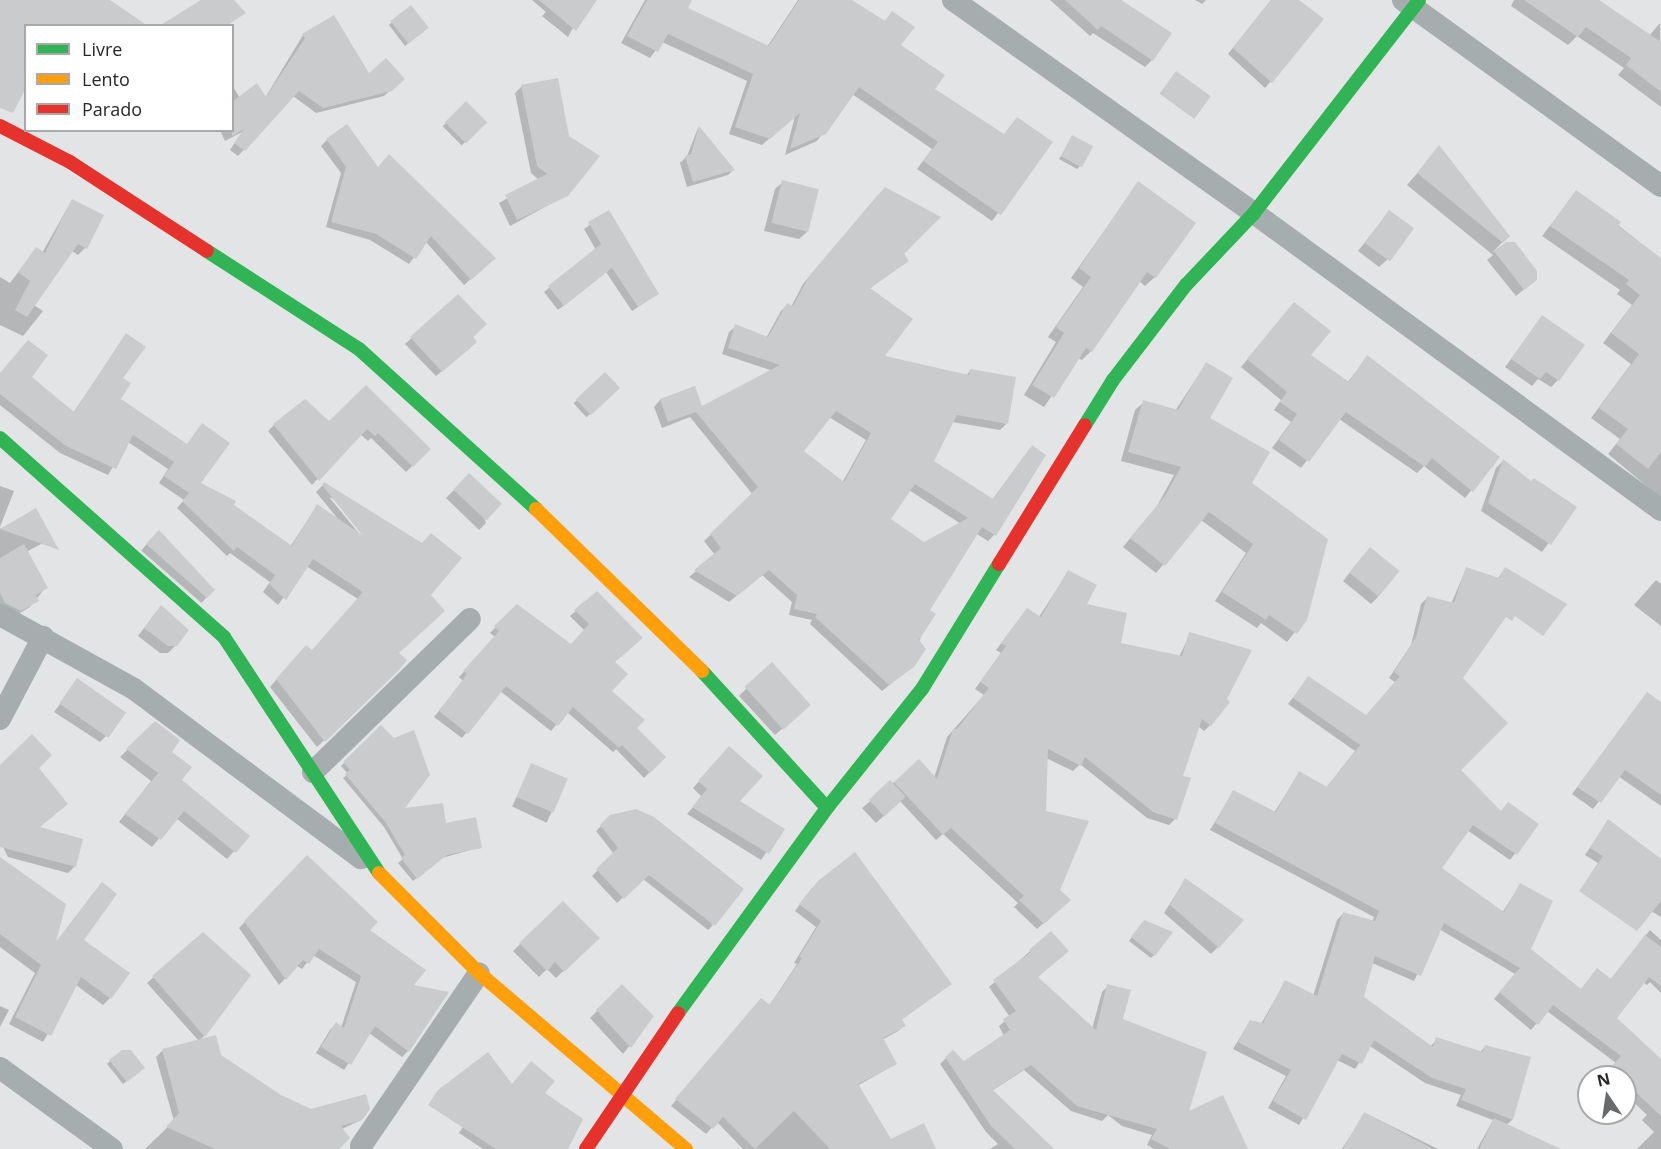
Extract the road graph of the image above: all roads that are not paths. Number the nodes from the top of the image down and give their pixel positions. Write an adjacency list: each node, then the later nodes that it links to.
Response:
1 (953, 0): 5 (street)
2 (1412, 2): 4 (street); 5 (street)
3 (0, 126): 13 (street)
4 (1661, 186)
5 (1254, 213): 7 (street); 13 (street)
6 (0, 438): 12 (street)
7 (1661, 510)
8 (0, 615): 10 (street)
9 (470, 619): 12 (street)
10 (43, 637): 11 (street); 14 (street)
11 (0, 719)
12 (313, 772): 14 (street)
13 (827, 808): 17 (street)
14 (370, 864): 15 (street)
15 (480, 973): 17 (street); 18 (street)
16 (0, 1068): 19 (street)
17 (620, 1094): 20 (street); 21 (street)
18 (362, 1146)
19 (112, 1149)
20 (586, 1149)
21 (686, 1149)

